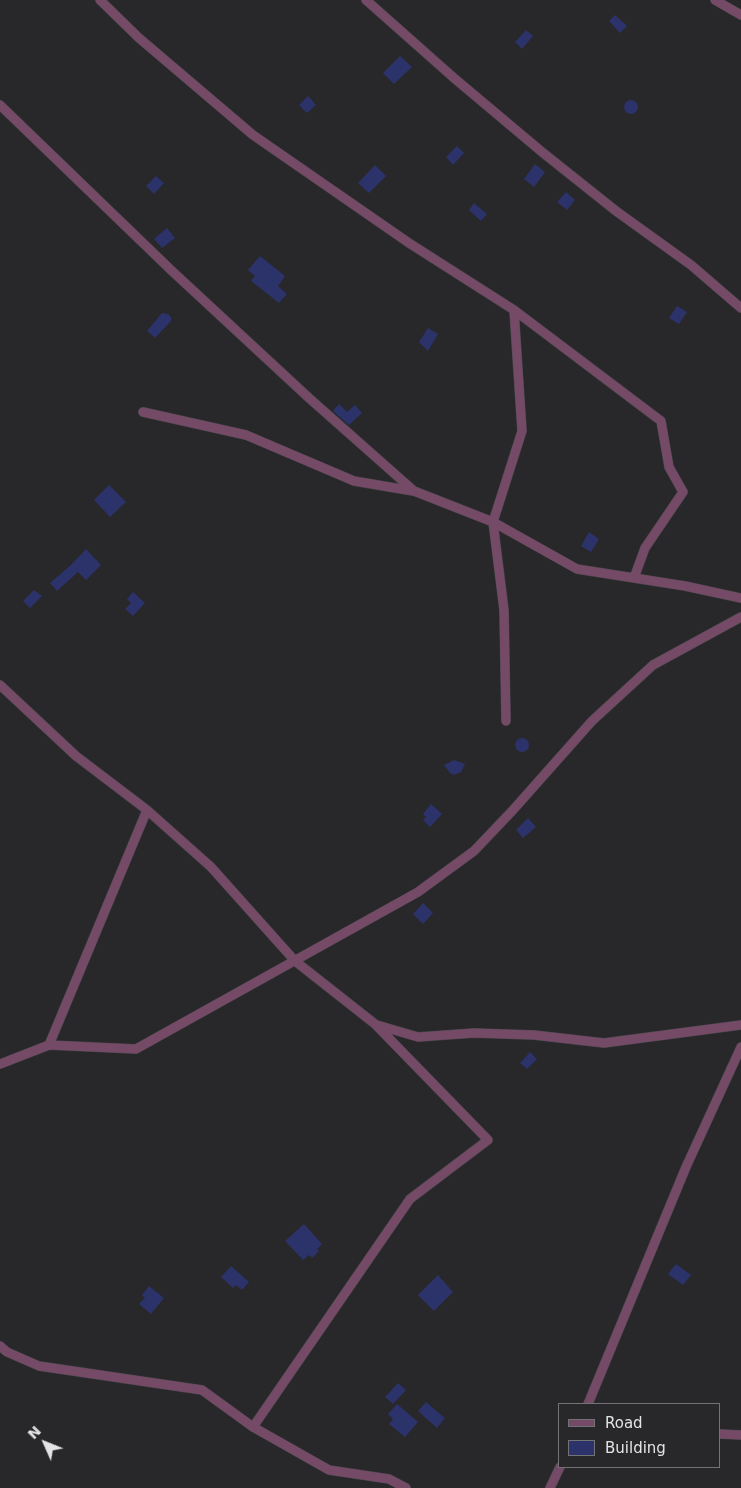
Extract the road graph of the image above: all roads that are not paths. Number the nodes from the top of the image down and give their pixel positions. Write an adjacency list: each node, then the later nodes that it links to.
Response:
1 (100, 0): 7 (street)
2 (366, 0): 6 (street)
3 (716, 0): 4 (street)
4 (741, 15)
5 (0, 105): 9 (street)
6 (741, 308)
7 (514, 310): 10 (street); 11 (street)
8 (143, 412): 9 (street)
9 (414, 492): 10 (street)
10 (493, 522): 11 (street); 15 (street)
11 (634, 578): 12 (street)
12 (741, 598)
13 (741, 617): 17 (street)
14 (0, 685): 16 (street)
15 (506, 721)
16 (147, 810): 17 (street); 20 (street)
17 (295, 961): 18 (street); 20 (street)
18 (375, 1024): 19 (street); 25 (street)
19 (741, 1025)
20 (50, 1045): 22 (street)
21 (741, 1047): 24 (street)
22 (0, 1064)
23 (0, 1346): 25 (street)
24 (588, 1403)
25 (253, 1427): 29 (street)
26 (721, 1434): 27 (street)
27 (741, 1435)
28 (560, 1468): 30 (street)
29 (406, 1488)
30 (550, 1488)

